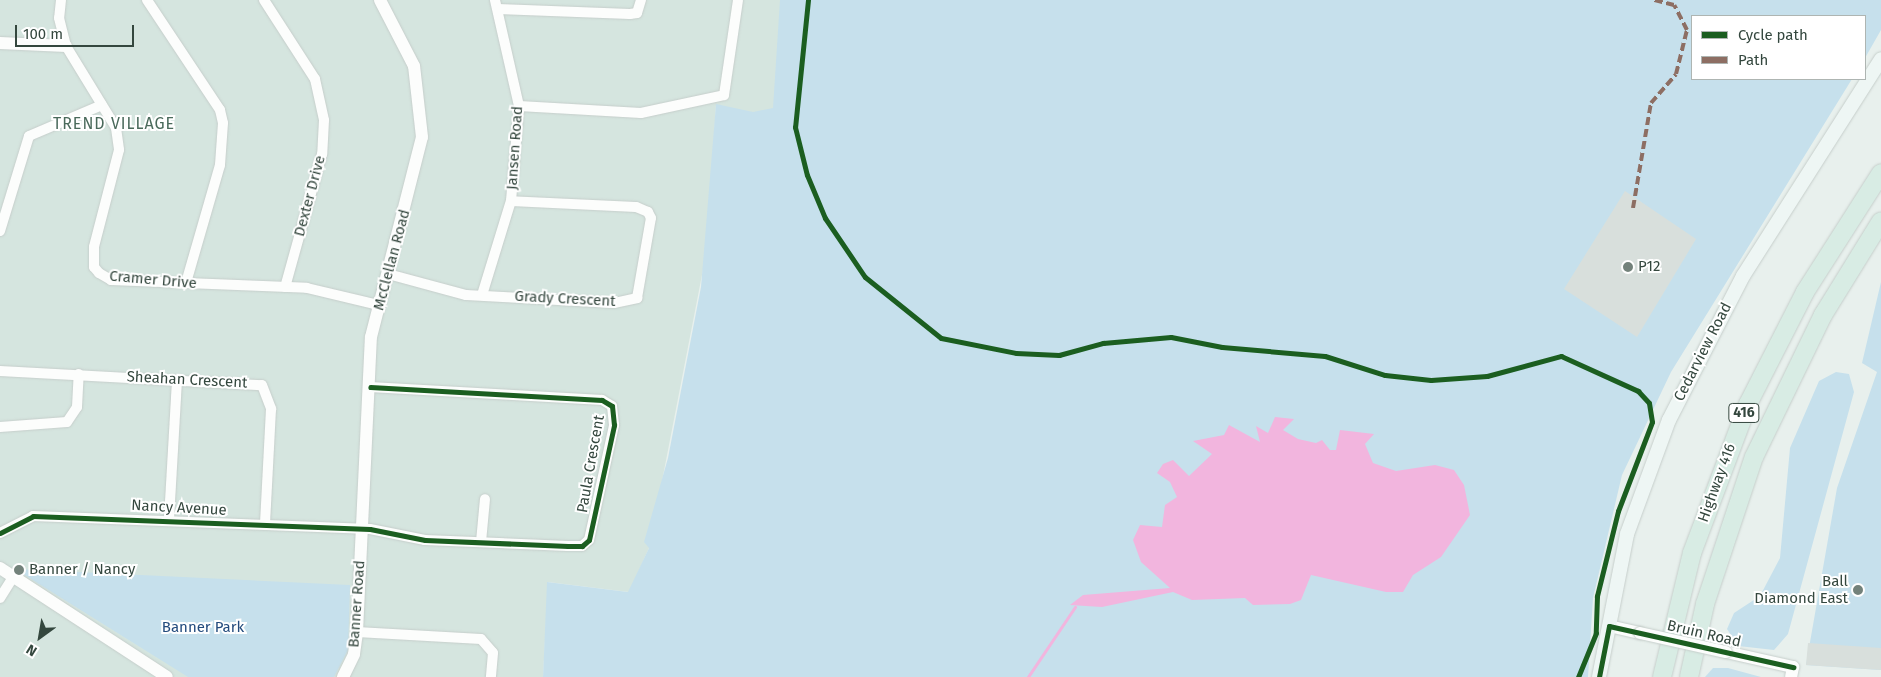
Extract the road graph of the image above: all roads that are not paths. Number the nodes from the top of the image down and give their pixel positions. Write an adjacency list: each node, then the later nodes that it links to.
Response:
1 (61, 0): 9 (street, Cramer Drive)
2 (147, 0): 18 (street)
3 (264, 0): 19 (street, Dexter Drive)
4 (380, 0): 17 (street, McClellan Road)
5 (641, 0): 7 (street)
6 (738, 0): 12 (street)
7 (496, 5): 12 (street, Jansen Road)
8 (0, 43): 9 (street)
9 (66, 46): 11 (street, Cramer Drive)
10 (1881, 59): 36 (main road, Cedarview Road)
11 (102, 105): 16 (street); 18 (street, Cramer Drive)
12 (519, 106): 14 (street, Jansen Road)
13 (1881, 172): 43 (highway, Highway 416 / 416)
14 (511, 201): 20 (street, Jansen Road); 20 (street, Grady Crescent)
15 (1881, 221): 44 (highway, Highway 416 / 416)
16 (0, 231)
17 (388, 274): 20 (street, Grady Crescent); 21 (street, McClellan Road)
18 (186, 283): 19 (street, Cramer Drive)
19 (285, 287): 21 (street, Cramer Drive)
20 (482, 295)
21 (379, 305): 25 (street, McClellan Road)
22 (0, 371): 23 (street, Sheahan Crescent)
23 (79, 374): 24 (street, Sheahan Crescent); 26 (street)
24 (177, 380): 28 (street); 29 (street, Sheahan Crescent)
25 (370, 388): 30 (street, McClellan Road); 32 (street, Paula Crescent)
26 (0, 427)
27 (485, 499): 32 (street)
28 (169, 519): 29 (street, Nancy Avenue); 31 (street, Nancy Avenue)
29 (265, 525): 30 (street, Nancy Avenue)
30 (361, 529): 32 (street, Paula Crescent); 37 (street, Banner Road)
31 (0, 533)
32 (482, 542)
33 (0, 568): 34 (street)
34 (13, 577): 35 (street); 39 (street)
35 (0, 598)
36 (1609, 626): 38 (street, Bruin Road, bridge); 42 (main road, Cedarview Road)
37 (357, 632): 40 (street, Banner Road); 41 (street)
38 (1792, 672)
39 (167, 677)
40 (343, 677)
41 (491, 677)
42 (1599, 677)
43 (1662, 677)
44 (1689, 677)

